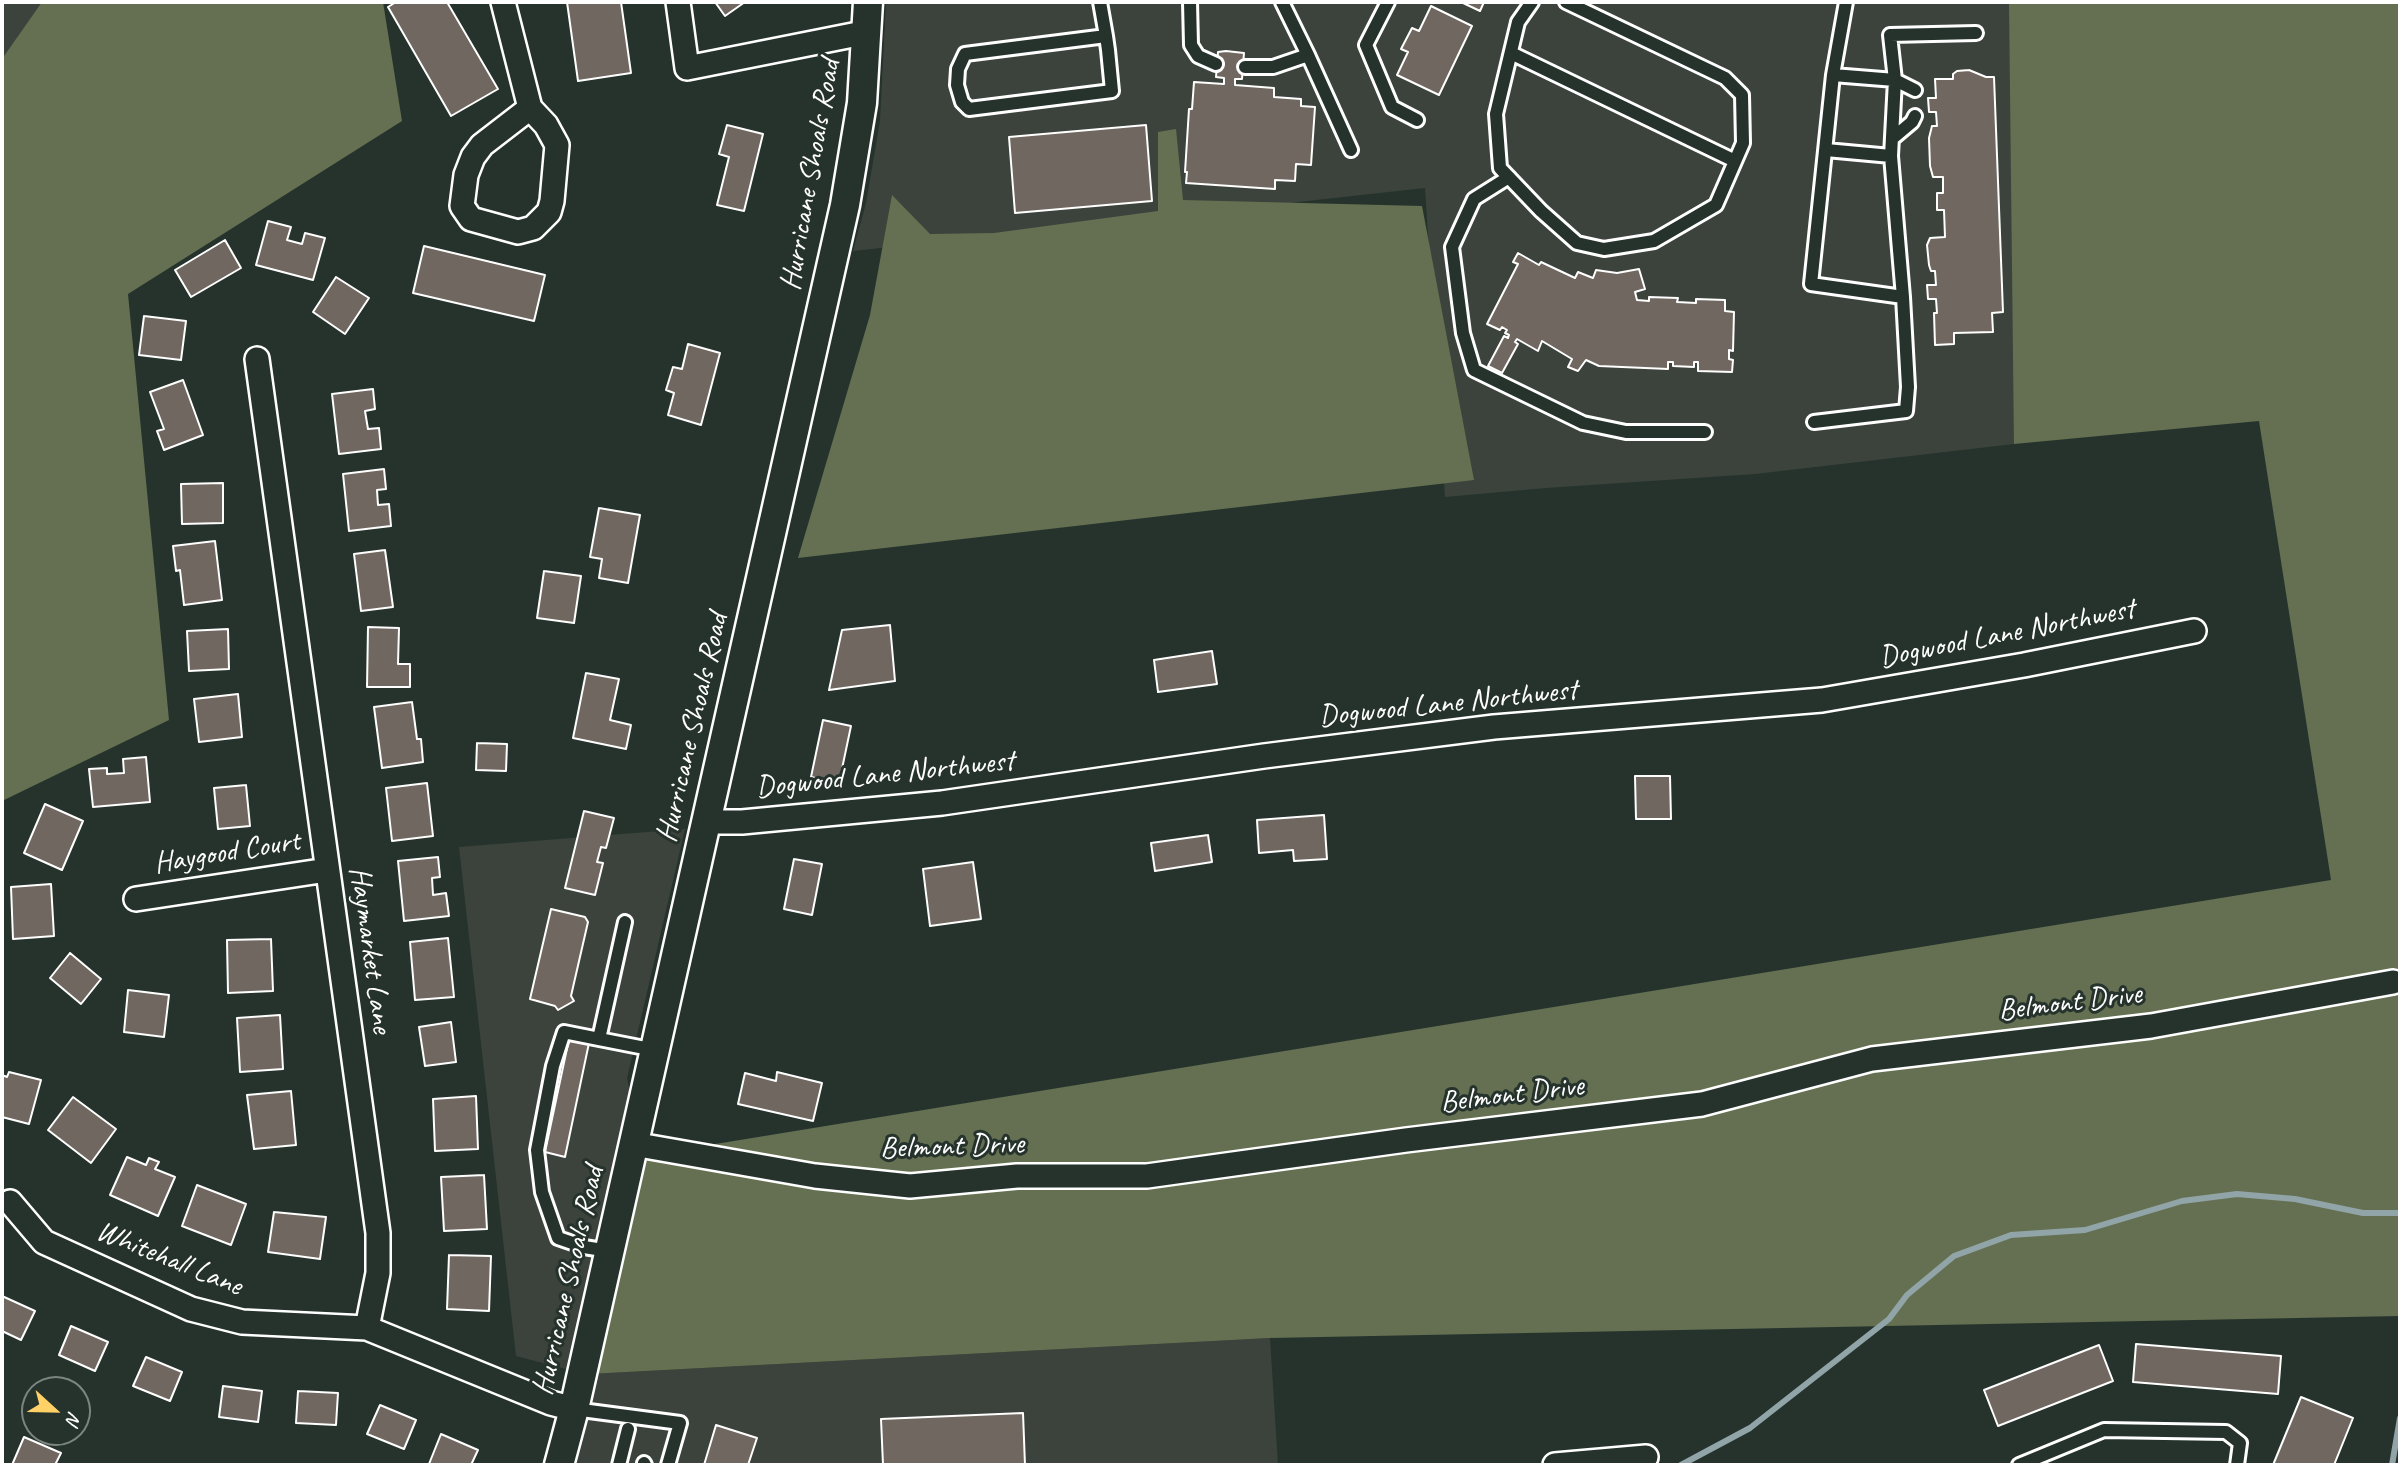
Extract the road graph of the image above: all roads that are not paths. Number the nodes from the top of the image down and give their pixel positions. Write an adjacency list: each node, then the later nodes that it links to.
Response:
1 (503, 2): 21 (street)
2 (678, 2): 11 (street)
3 (868, 2): 11 (street, Hurricane Shoals Road)
4 (1100, 2): 13 (lane)
5 (1190, 2): 16 (lane)
6 (1282, 2): 15 (lane)
7 (1388, 2): 23 (lane)
8 (1532, 2): 14 (lane)
9 (1566, 2): 28 (lane)
10 (1846, 2): 18 (lane)
11 (868, 32): 35 (street, Hurricane Shoals Road)
12 (1976, 33): 19 (lane)
13 (1106, 36): 13 (lane)
14 (1511, 53): 28 (lane); 29 (lane)
15 (1308, 55): 17 (lane); 25 (lane)
16 (1216, 64)
17 (1245, 67)
18 (1833, 75): 19 (lane); 26 (lane)
19 (1895, 80): 20 (lane); 24 (lane)
20 (1915, 90)
21 (530, 108): 21 (street)
22 (1914, 116): 24 (lane)
23 (1417, 120)
24 (1893, 138): 27 (lane)
25 (1351, 150)
26 (1826, 150): 27 (lane); 30 (lane)
27 (1891, 156): 30 (lane)
28 (1735, 161): 29 (lane)
29 (1509, 177): 33 (lane)
30 (1903, 297): 32 (lane)
31 (257, 359): 36 (street, Haymarket Lane)
32 (1814, 422)
33 (1705, 432)
34 (2194, 631): 35 (street, Dogwood Lane Northwest)
35 (705, 822): 41 (street, Hurricane Shoals Road)
36 (327, 870): 37 (street, Haygood Court); 45 (street, Haymarket Lane)
37 (136, 899)
38 (625, 922): 40 (lane)
39 (2393, 982): 42 (street, Belmont Drive)
40 (599, 1040): 41 (lane); 44 (lane)
41 (655, 1050): 42 (street, Hurricane Shoals Road)
42 (634, 1144): 44 (street, Hurricane Shoals Road)
43 (10, 1202): 45 (street, Whitehall Lane)
44 (609, 1251): 46 (street, Hurricane Shoals Road)
45 (367, 1328): 46 (street)
46 (574, 1409): 47 (lane); 51 (street, Hurricane Shoals Road)
47 (620, 1415): 48 (lane); 53 (lane)
48 (628, 1429): 49 (lane); 52 (lane)
49 (634, 1443)
50 (1646, 1457): 54 (street)
51 (559, 1465)
52 (620, 1465)
53 (668, 1465)
54 (1555, 1465)
55 (2019, 1465): 56 (lane)
56 (2237, 1465)

